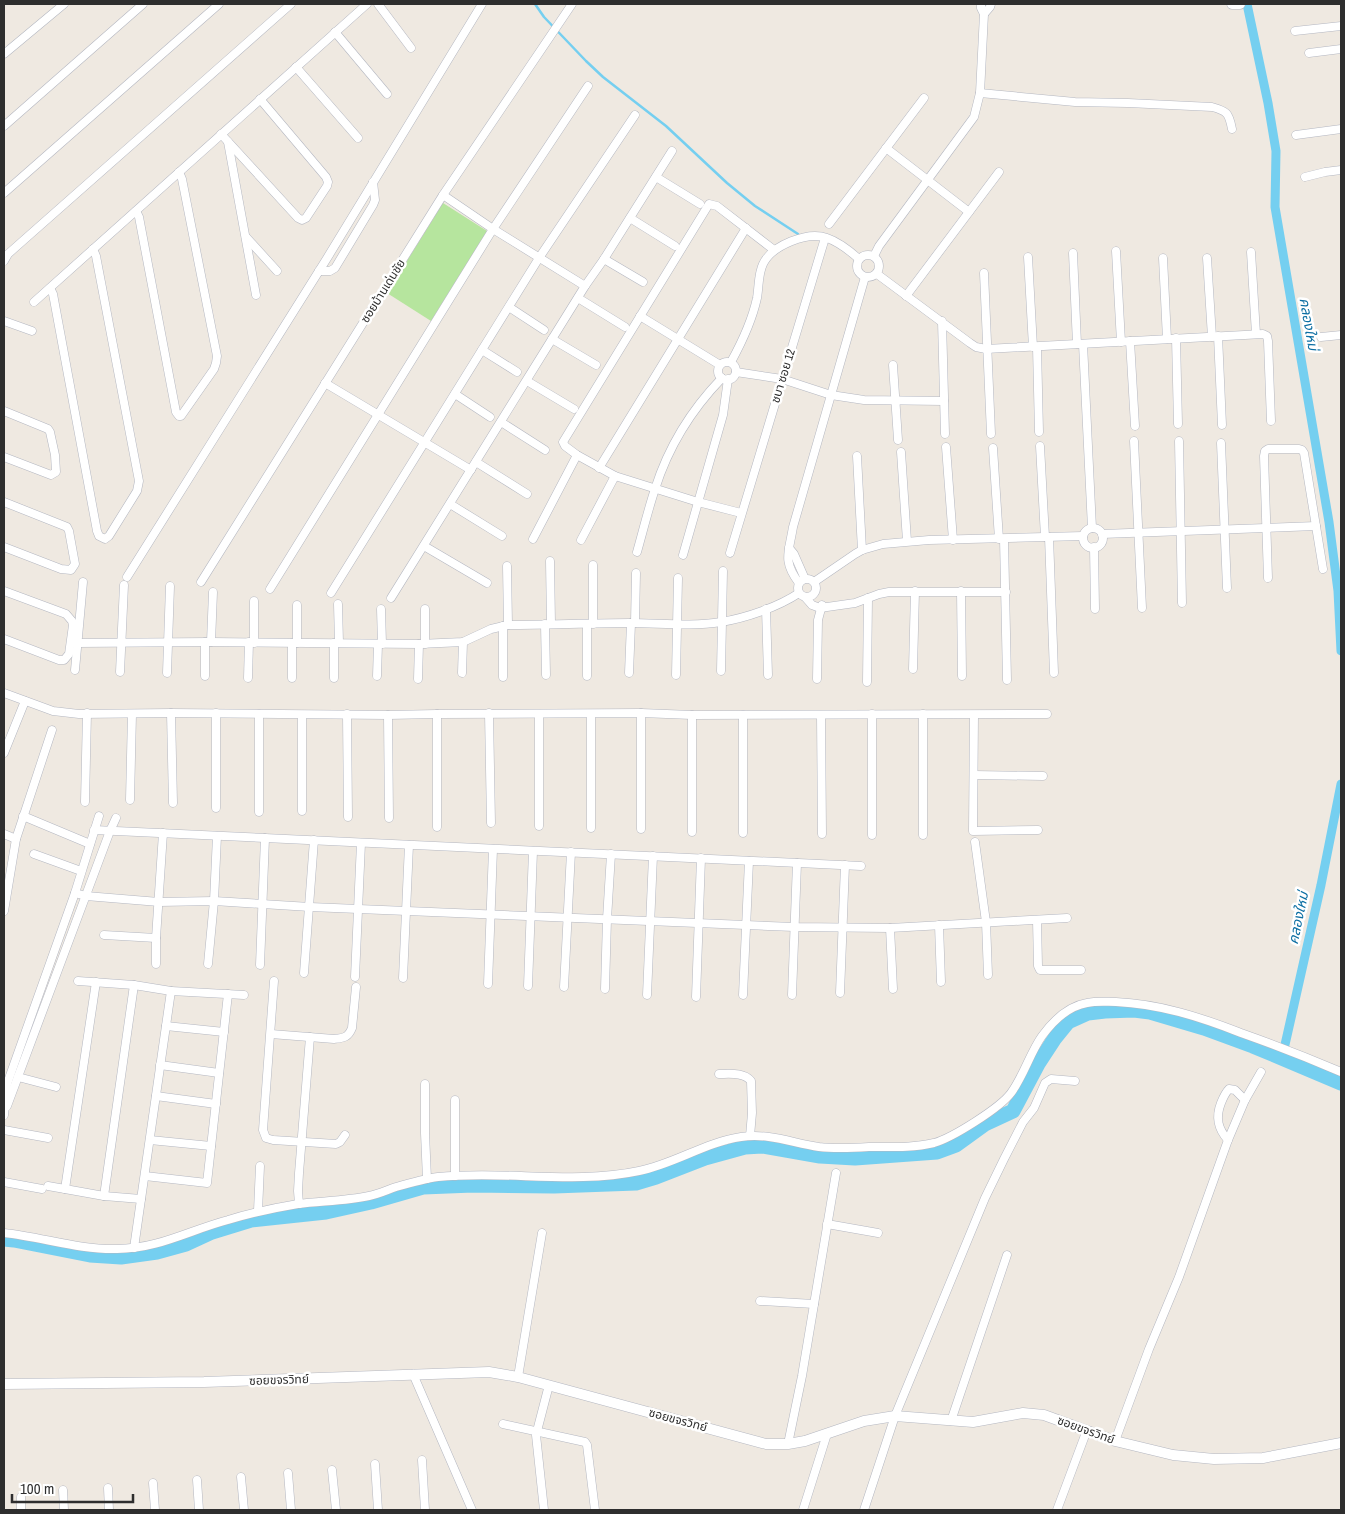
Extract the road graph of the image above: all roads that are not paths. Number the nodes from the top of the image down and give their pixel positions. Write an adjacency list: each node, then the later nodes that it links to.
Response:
1 (64, 4): 20 (street)
2 (143, 4): 28 (street)
3 (219, 4): 44 (street)
4 (291, 4): 67 (street)
5 (367, 4): 16 (street)
6 (378, 4): 17 (street)
7 (482, 4): 43 (street)
8 (572, 4): 45 (street, ซอยบ้านเด่นชัย)
9 (981, 4): 13 (street)
10 (991, 4): 13 (street)
11 (1232, 4): 12 (street)
12 (1239, 4)
13 (984, 14): 23 (street)
14 (1341, 26): 15 (street)
15 (1295, 31)
16 (335, 32): 21 (street); 24 (street)
17 (411, 48)
18 (1341, 49): 19 (street)
19 (1308, 53)
20 (4, 54)
21 (296, 67): 26 (street); 33 (street)
22 (588, 86): 52 (street)
23 (980, 93): 29 (street); 42 (street)
24 (387, 94)
25 (924, 98): 35 (street)
26 (260, 99): 31 (street); 34 (street)
27 (636, 115): 63 (street)
28 (4, 126)
29 (1232, 129)
30 (1341, 129): 32 (street)
31 (221, 134): 34 (street); 38 (street)
32 (1296, 135)
33 (358, 138)
34 (228, 142): 53 (street)
35 (886, 148): 42 (street); 50 (street)
36 (672, 151): 40 (street)
37 (1341, 170): 41 (street)
38 (179, 172): 47 (street); 47 (street)
39 (999, 172): 48 (street)
40 (656, 177): 46 (street); 49 (street)
41 (1305, 177)
42 (928, 180): 48 (street); 61 (street)
43 (373, 182): 70 (street); 70 (street)
44 (4, 193)
45 (443, 195): 52 (street); 111 (street, ซอยบ้านเด่นชัย)
46 (700, 204)
47 (136, 211): 56 (street)
48 (969, 212): 78 (street)
49 (630, 218): 55 (street); 66 (street)
50 (829, 224)
51 (746, 228): 57 (street); 82 (street); 95 (street)
52 (493, 229): 63 (street); 118 (street)
53 (245, 236): 69 (street); 77 (street)
54 (825, 238): 57 (street); 68 (street); 109 (street, ชบา ซอย 12)
55 (675, 246)
56 (93, 249): 76 (street); 76 (street)
57 (774, 250): 102 (street)
58 (1116, 251): 97 (street)
59 (1073, 252): 98 (street)
60 (1251, 252): 88 (street)
61 (874, 256): 68 (street); 72 (street)
62 (1028, 257): 99 (street)
63 (539, 258): 75 (street); 81 (street)
64 (1163, 258): 94 (street)
65 (1207, 258): 90 (street)
66 (604, 259): 74 (street); 75 (street)
67 (4, 260)
68 (859, 260): 73 (street)
69 (277, 271)
70 (319, 271): 223 (street)
71 (984, 272): 100 (street)
72 (877, 274): 73 (street); 78 (street)
73 (865, 277): 113 (street)
74 (643, 282)
75 (585, 286): 79 (street)
76 (50, 288): 80 (street)
77 (256, 296)
78 (906, 296): 84 (street)
79 (578, 298): 85 (street); 93 (street)
80 (34, 302)
81 (509, 307): 86 (street); 101 (street)
82 (640, 316): 95 (street); 138 (street)
83 (4, 321): 87 (street)
84 (942, 322): 100 (street); 114 (street)
85 (625, 327)
86 (544, 330)
87 (32, 331)
88 (1256, 334): 90 (street); 120 (street)
89 (1341, 335): 91 (street)
90 (1215, 336): 92 (street); 123 (street)
91 (1321, 337)
92 (1176, 338): 94 (street); 122 (street)
93 (552, 339): 103 (street); 110 (street)
94 (1167, 339): 96 (street)
95 (678, 340): 104 (street); 142 (street)
96 (1130, 341): 97 (street); 124 (street)
97 (1121, 342): 98 (street)
98 (1080, 344): 99 (street); 152 (street)
99 (1035, 347): 100 (street); 125 (street)
100 (986, 349): 127 (street)
101 (482, 350): 106 (street); 112 (street)
102 (730, 362): 104 (street); 107 (street)
103 (596, 365)
104 (720, 365): 108 (street)
105 (893, 365): 115 (street)
106 (517, 372)
107 (736, 372): 108 (street); 109 (street)
108 (725, 378): 145 (street); 148 (street)
109 (782, 380): 113 (street); 150 (street, ชบา ซอย 12)
110 (527, 381): 116 (street); 121 (street)
111 (325, 383): 118 (street); 183 (street, ซอยบ้านเด่นชัย)
112 (455, 394): 119 (street); 131 (street)
113 (831, 395): 115 (street); 181 (street)
114 (944, 400): 115 (street); 126 (street)
115 (896, 401): 128 (street)
116 (574, 409)
117 (4, 411): 140 (street)
118 (378, 414): 131 (street); 188 (street)
119 (490, 417)
120 (1271, 421)
121 (501, 422): 136 (street); 141 (street)
122 (1178, 424)
123 (1222, 425)
124 (1135, 426)
125 (1039, 432)
126 (945, 434)
127 (991, 434)
128 (898, 440)
129 (1178, 441): 155 (street)
130 (1134, 442): 156 (street)
131 (425, 443): 143 (street); 194 (street)
132 (1220, 443): 154 (street)
133 (1040, 446): 160 (street)
134 (946, 447): 164 (street)
135 (993, 448): 162 (street)
136 (545, 450)
137 (901, 452): 165 (street)
138 (577, 455): 142 (street); 161 (street)
139 (857, 456): 169 (street)
140 (4, 457)
141 (476, 462): 143 (street); 146 (street)
142 (599, 468): 144 (street)
143 (471, 470): 149 (street)
144 (615, 476): 145 (street); 163 (street)
145 (655, 488): 148 (street); 170 (street)
146 (527, 494)
147 (4, 502): 167 (street)
148 (698, 502): 150 (street); 172 (street)
149 (450, 504): 158 (street); 166 (street)
150 (741, 514): 171 (street, ชบา ซอย 12)
151 (1316, 526): 153 (street); 153 (street); 176 (street)
152 (1092, 528): 157 (street); 159 (street)
153 (1266, 528): 154 (street); 180 (street)
154 (1224, 530): 155 (street); 187 (street)
155 (1180, 532): 156 (street); 200 (street)
156 (1139, 533): 157 (street); 204 (street)
157 (1102, 534): 168 (street)
158 (502, 536)
159 (1084, 536): 160 (street); 168 (street)
160 (1047, 537): 162 (street); 233 (street)
161 (532, 538)
162 (1001, 539): 164 (street); 193 (street)
163 (581, 540)
164 (952, 540): 165 (street)
165 (907, 541): 169 (street)
166 (424, 546): 185 (street); 197 (street)
167 (4, 547)
168 (1094, 547): 208 (street)
169 (862, 550): 184 (street)
170 (637, 552)
171 (730, 553)
172 (683, 555)
173 (550, 560): 211 (street)
174 (593, 565): 212 (street)
175 (507, 566): 214 (street)
176 (1323, 569)
177 (723, 571): 209 (street)
178 (636, 573): 210 (street)
179 (678, 578): 213 (street)
180 (1268, 578)
181 (802, 581): 184 (street); 196 (street)
182 (83, 582): 219 (street)
183 (201, 582)
184 (814, 582): 195 (street)
185 (487, 583)
186 (170, 586): 220 (street)
187 (1227, 588)
188 (270, 589)
189 (4, 591): 215 (street)
190 (213, 592): 216 (street)
191 (915, 592): 192 (street); 198 (street); 226 (street)
192 (961, 592): 193 (street); 240 (street)
193 (1006, 592): 247 (street)
194 (331, 593)
195 (814, 594): 196 (street); 203 (street)
196 (802, 595): 203 (street); 207 (street)
197 (391, 598)
198 (868, 598): 203 (street); 248 (street)
199 (254, 601): 217 (street)
200 (1182, 603)
201 (338, 604): 222 (street)
202 (297, 605): 221 (street)
203 (824, 606): 246 (street)
204 (1142, 608)
205 (381, 609): 224 (street)
206 (425, 609): 225 (street)
207 (766, 609): 209 (street); 239 (street)
208 (1095, 609)
209 (722, 622): 213 (street); 228 (street)
210 (633, 623): 212 (street); 213 (street); 232 (street)
211 (548, 624): 212 (street); 214 (street); 234 (street)
212 (590, 624): 238 (street)
213 (677, 624): 235 (street)
214 (505, 626): 218 (street); 241 (street)
215 (4, 639)
216 (208, 642): 217 (street); 220 (street); 236 (street)
217 (252, 642): 221 (street); 242 (street)
218 (463, 642): 225 (street); 231 (street)
219 (77, 643): 223 (street); 227 (street)
220 (168, 643): 223 (street); 230 (street)
221 (295, 643): 222 (street); 243 (street)
222 (337, 643): 224 (street); 244 (street)
223 (121, 644): 229 (street)
224 (380, 644): 225 (street); 237 (street)
225 (422, 644): 245 (street)
226 (913, 669)
227 (75, 670)
228 (722, 671)
229 (120, 672)
230 (167, 672)
231 (462, 673)
232 (630, 673)
233 (1054, 673)
234 (546, 675)
235 (676, 675)
236 (205, 676)
237 (377, 676)
238 (587, 676)
239 (768, 676)
240 (962, 676)
241 (503, 677)
242 (248, 678)
243 (292, 678)
244 (334, 678)
245 (418, 679)
246 (817, 679)
247 (1007, 680)
248 (867, 682)
249 (4, 693): 250 (street)
250 (26, 701): 254 (street); 272 (street)
251 (171, 713): 252 (street); 255 (street); 277 (street)
252 (216, 713): 256 (street); 278 (street)
253 (489, 713): 258 (street); 259 (street); 286 (street)
254 (87, 714): 255 (street); 276 (street)
255 (132, 714): 275 (street)
256 (259, 714): 265 (street); 280 (street)
257 (347, 714): 265 (street); 270 (street); 283 (street)
258 (437, 714): 270 (street); 288 (street)
259 (540, 714): 260 (street); 287 (street)
260 (591, 714): 261 (street); 289 (street)
261 (641, 714): 266 (street); 290 (street)
262 (872, 714): 263 (street); 268 (street); 299 (street)
263 (923, 714): 269 (street); 300 (street)
264 (1047, 714): 269 (street)
265 (302, 715): 279 (street)
266 (692, 715): 267 (street); 294 (street)
267 (743, 715): 268 (street); 296 (street)
268 (821, 715): 298 (street)
269 (974, 715): 273 (street)
270 (388, 716): 285 (street)
271 (52, 730): 281 (street)
272 (4, 753)
273 (974, 775): 274 (street); 292 (street)
274 (1043, 776)
275 (130, 800)
276 (85, 802)
277 (173, 803)
278 (216, 808)
279 (302, 811)
280 (259, 812)
281 (23, 816): 303 (street); 307 (street)
282 (100, 816): 291 (street)
283 (348, 817)
284 (116, 818): 293 (street)
285 (389, 818)
286 (491, 823)
287 (539, 826)
288 (437, 827)
289 (591, 828)
290 (641, 829)
291 (94, 830): 293 (street); 307 (street)
292 (1038, 830)
293 (110, 831): 295 (street); 322 (street)
294 (692, 832)
295 (163, 833): 301 (street); 324 (street)
296 (743, 833)
297 (4, 834): 303 (street)
298 (822, 834)
299 (872, 835)
300 (923, 835)
301 (216, 836): 302 (street); 323 (street)
302 (265, 838): 304 (street); 325 (street)
303 (16, 840): 328 (street)
304 (314, 840): 305 (street); 326 (street)
305 (361, 842): 308 (street); 327 (street)
306 (974, 842): 337 (street)
307 (90, 844): 320 (street)
308 (409, 845): 309 (street); 329 (street)
309 (493, 849): 310 (street); 330 (street)
310 (533, 851): 311 (street); 331 (street)
311 (571, 852): 313 (street); 332 (street)
312 (34, 854): 320 (street)
313 (611, 854): 314 (street); 334 (street)
314 (653, 856): 315 (street); 336 (street)
315 (701, 858): 316 (street); 338 (street)
316 (749, 861): 317 (street); 339 (street)
317 (797, 863): 318 (street); 341 (street)
318 (845, 865): 319 (street); 342 (street)
319 (861, 866)
320 (81, 871): 321 (street)
321 (75, 892): 322 (street); 390 (street)
322 (86, 896): 324 (street); 382 (street)
323 (214, 901): 324 (street); 325 (street); 347 (street)
324 (159, 902): 345 (street)
325 (262, 904): 326 (street); 348 (street)
326 (310, 907): 327 (street); 350 (street)
327 (357, 909): 329 (street); 352 (street)
328 (4, 911)
329 (407, 911): 330 (street); 353 (street)
330 (492, 915): 331 (street); 358 (street)
331 (530, 916): 332 (street); 360 (street)
332 (568, 918): 334 (street); 362 (street)
333 (1067, 918): 335 (street)
334 (607, 920): 336 (street); 363 (street)
335 (1037, 920): 337 (street); 349 (street)
336 (650, 922): 338 (street); 369 (street)
337 (986, 922): 340 (street); 351 (street)
338 (698, 923): 339 (street); 372 (street)
339 (746, 925): 341 (street); 370 (street)
340 (940, 925): 343 (street); 357 (street)
341 (794, 927): 342 (street); 371 (street)
342 (842, 928): 343 (street); 366 (street)
343 (890, 928): 364 (street)
344 (104, 935): 345 (street)
345 (156, 938): 346 (street)
346 (156, 964)
347 (208, 964)
348 (260, 965)
349 (1081, 970)
350 (304, 974)
351 (988, 975)
352 (354, 977)
353 (403, 978)
354 (78, 981): 356 (street)
355 (274, 981): 375 (street)
356 (96, 982): 359 (street); 405 (street)
357 (941, 982)
358 (488, 984)
359 (134, 985): 365 (street); 406 (street)
360 (528, 986)
361 (356, 987): 376 (street)
362 (564, 987)
363 (605, 989)
364 (892, 989)
365 (171, 991): 367 (street); 373 (street)
366 (840, 993)
367 (228, 994): 368 (street); 374 (street)
368 (244, 995)
369 (647, 995)
370 (743, 995)
371 (792, 995)
372 (696, 997)
373 (166, 1026): 374 (street); 377 (street)
374 (224, 1032): 380 (street)
375 (271, 1034): 376 (street); 397 (street)
376 (310, 1037): 397 (street)
377 (160, 1065): 380 (street); 386 (street)
378 (1261, 1072): 388 (street)
379 (1341, 1072): 393 (street)
380 (219, 1073): 389 (street)
381 (719, 1074): 393 (street)
382 (18, 1077): 385 (street); 390 (street)
383 (1074, 1080): 422 (street)
384 (425, 1084): 403 (street)
385 (56, 1087)
386 (156, 1096): 389 (street); 395 (street)
387 (455, 1100): 402 (street)
388 (1245, 1100): 396 (street); 396 (street)
389 (216, 1104): 398 (street)
390 (4, 1114)
391 (4, 1130): 394 (street)
392 (345, 1135): 397 (street)
393 (750, 1136): 402 (street)
394 (48, 1138)
395 (150, 1140): 398 (street); 401 (street)
396 (1228, 1140): 428 (street)
397 (301, 1142): 408 (street)
398 (211, 1146): 401 (street)
399 (260, 1166): 409 (street)
400 (836, 1173): 410 (street)
401 (145, 1176): 407 (street)
402 (455, 1176): 403 (street)
403 (426, 1179): 408 (street)
404 (4, 1182): 405 (street)
405 (65, 1189): 406 (street)
406 (104, 1196): 407 (street)
407 (141, 1199): 414 (street)
408 (299, 1204): 409 (street)
409 (258, 1211): 414 (street)
410 (827, 1224): 413 (street); 417 (street)
411 (542, 1232): 419 (street)
412 (4, 1233): 414 (street)
413 (878, 1233)
414 (134, 1248)
415 (1007, 1255): 423 (street)
416 (760, 1301): 417 (street)
417 (814, 1304): 430 (street)
418 (414, 1374): 419 (street, ซอยขจรวิทย์); 420 (street, ซอยขจรวิทย์); 451 (street)
419 (518, 1376): 421 (street, ซอยขจรวิทย์)
420 (4, 1384)
421 (549, 1385): 426 (street); 430 (street, ซอยขจรวิทย์)
422 (895, 1416): 423 (street, ซอยขจรวิทย์); 427 (street, ซอยขจรวิทย์); 455 (street)
423 (951, 1421): 425 (street, ซอยขจรวิทย์)
424 (503, 1424): 426 (street)
425 (1087, 1430): 428 (street, ซอยขจรวิทย์); 456 (street)
426 (537, 1431): 452 (street); 453 (street)
427 (827, 1434): 430 (street, ซอยขจรวิทย์); 454 (street)
428 (1115, 1440): 429 (street, ซอยขจรวิทย์)
429 (1341, 1443)
430 (788, 1444)
431 (422, 1460): 450 (street)
432 (374, 1464): 449 (street)
433 (332, 1470): 448 (street)
434 (288, 1473): 447 (street)
435 (241, 1477): 446 (street)
436 (197, 1480): 445 (street)
437 (152, 1483): 444 (street)
438 (108, 1488): 443 (street)
439 (63, 1490): 442 (street)
440 (21, 1497): 441 (street)
441 (21, 1510)
442 (64, 1510)
443 (109, 1510)
444 (155, 1510)
445 (199, 1510)
446 (244, 1510)
447 (291, 1510)
448 (336, 1510)
449 (378, 1510)
450 (425, 1510)
451 (472, 1510)
452 (544, 1510)
453 (595, 1510)
454 (803, 1510)
455 (864, 1510)
456 (1057, 1510)

